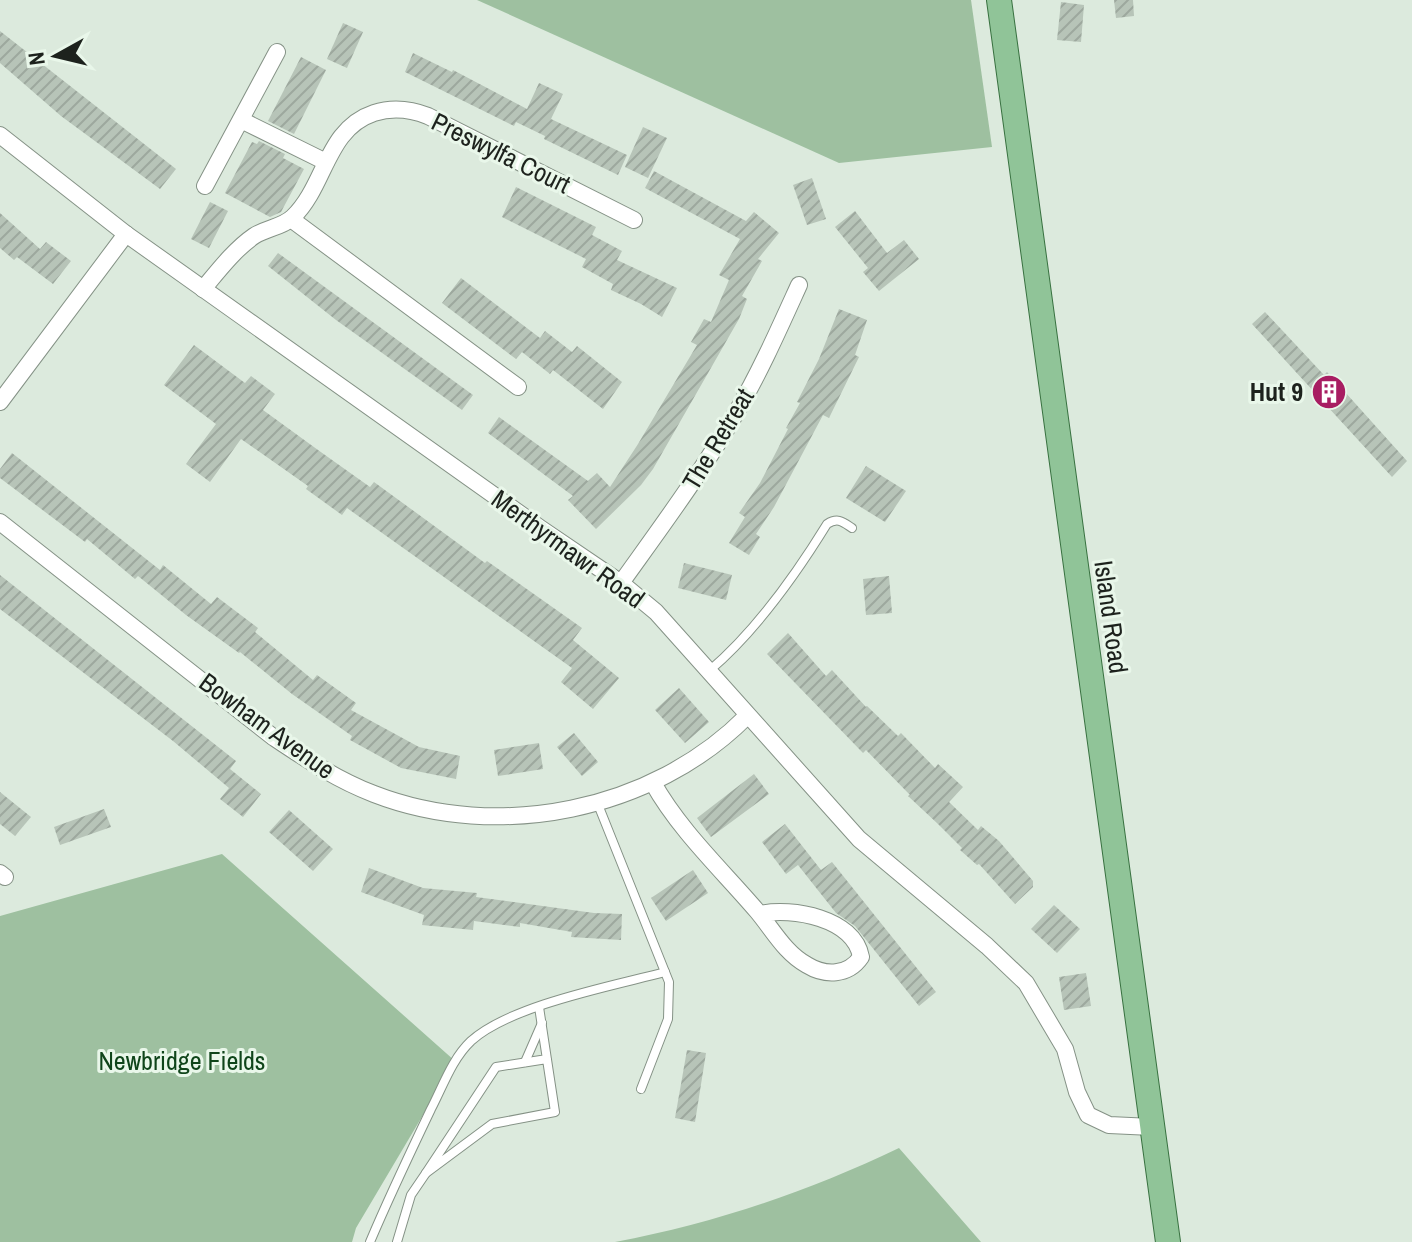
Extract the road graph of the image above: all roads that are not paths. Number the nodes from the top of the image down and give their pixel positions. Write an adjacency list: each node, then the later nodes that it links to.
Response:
1 (999, 0): 28 (main road, Island Road)
2 (277, 52): 3 (street)
3 (241, 120): 5 (street); 6 (street)
4 (0, 135): 9 (street, Merthyrmawr Road)
5 (326, 162): 7 (street, Preswylfa Court); 8 (street, Preswylfa Court)
6 (205, 186)
7 (291, 219): 11 (street); 12 (street)
8 (634, 220)
9 (126, 234): 11 (street, Merthyrmawr Road); 13 (street)
10 (799, 285): 16 (street, The Retreat)
11 (203, 289): 16 (street, Merthyrmawr Road)
12 (518, 387)
13 (0, 402)
14 (0, 522): 20 (street, Bowham Avenue)
15 (852, 528): 17 (lane)
16 (621, 583): 17 (street, Merthyrmawr Road)
17 (709, 671): 18 (street, Merthyrmawr Road)
18 (747, 716): 19 (street, Bowham Avenue); 28 (street, Merthyrmawr Road)
19 (653, 783): 20 (street, Bowham Avenue); 21 (street)
20 (597, 802): 22 (lane)
21 (760, 914): 21 (street)
22 (665, 972): 23 (lane); 27 (lane)
23 (539, 1007): 24 (lane); 30 (lane)
24 (542, 1023): 25 (lane); 26 (lane)
25 (547, 1059): 26 (lane); 29 (lane)
26 (525, 1062): 29 (lane)
27 (641, 1089)
28 (1152, 1127): 32 (main road, Island Road)
29 (426, 1173): 31 (lane)
30 (371, 1241)
31 (397, 1242)
32 (1168, 1242)

